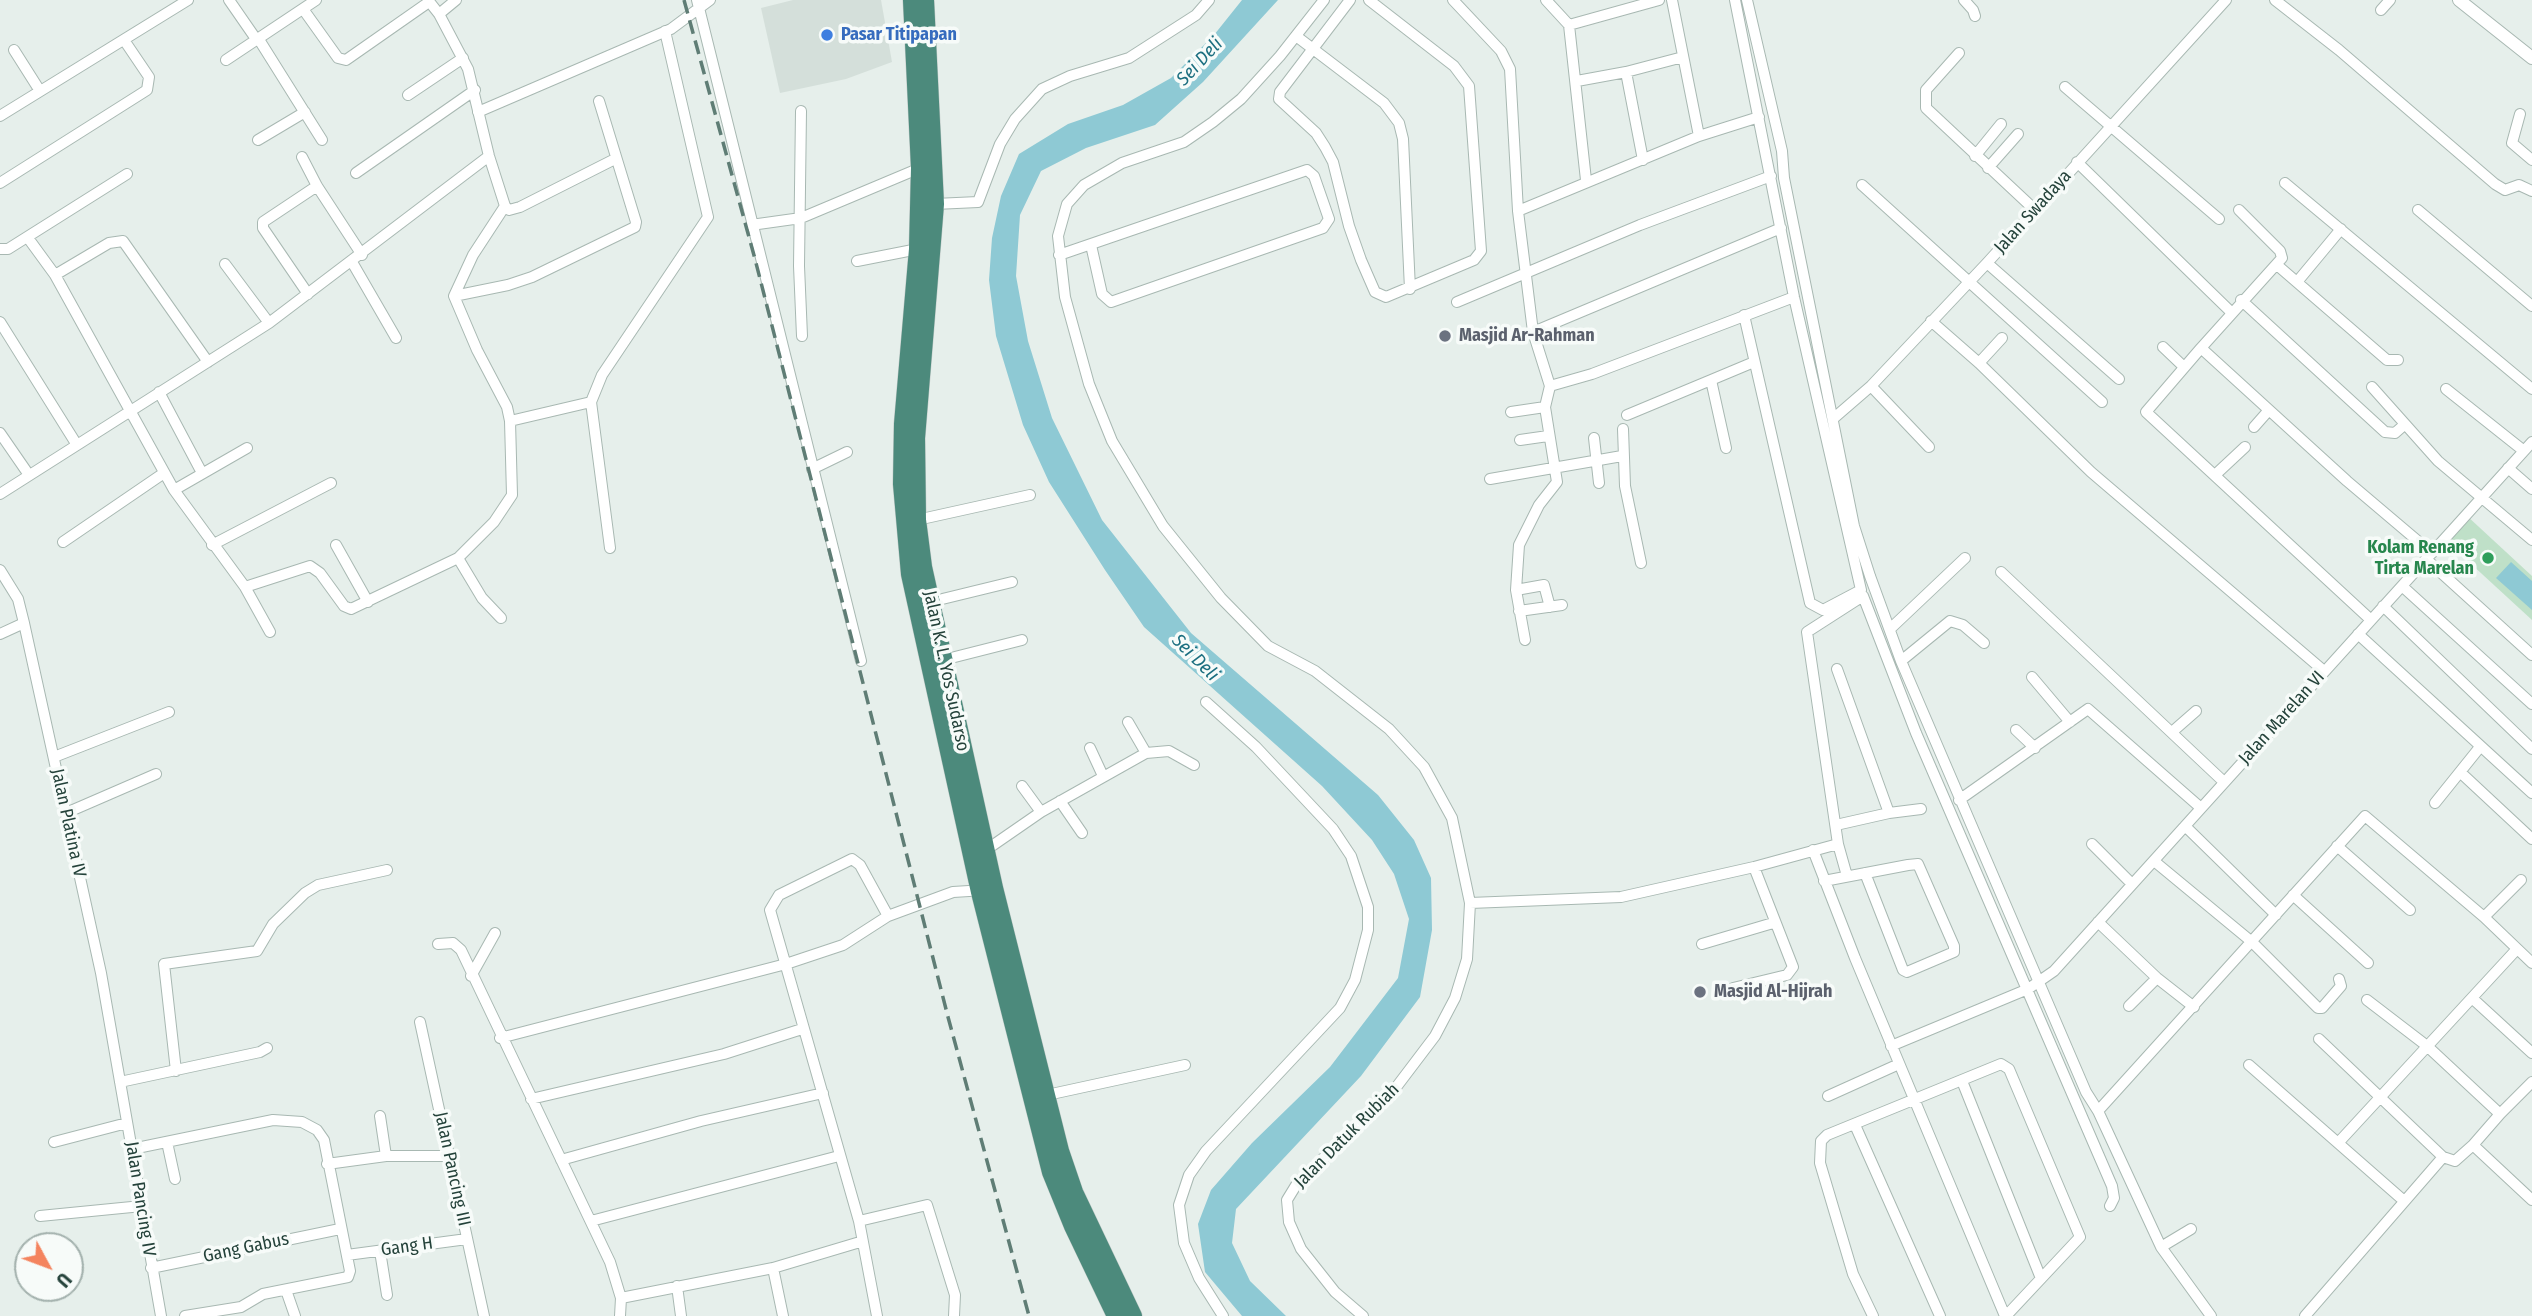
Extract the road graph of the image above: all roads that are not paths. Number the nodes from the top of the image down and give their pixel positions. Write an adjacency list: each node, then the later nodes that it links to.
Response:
1 (188, 0): 33 (street)
2 (229, 0): 32 (street)
3 (316, 0): 25 (street)
4 (456, 0): 27 (street)
5 (710, 0): 24 (street)
6 (912, 0): 42 (highway, Jalan K. L. Yos Sudarso)
7 (925, 0): 42 (highway, Jalan K. L. Yos Sudarso)
8 (1209, 0): 79 (street)
9 (1324, 0): 31 (street)
10 (1350, 0): 34 (street)
11 (1369, 0): 105 (street)
12 (1453, 0): 84 (street)
13 (1546, 0): 29 (street)
14 (1659, 0): 29 (street)
15 (1672, 0): 37 (street)
16 (1735, 0): 54 (street)
17 (1747, 0): 143 (street)
18 (1964, 0): 28 (street)
19 (2226, 0): 56 (street, Jalan Swadaya)
20 (2275, 0): 78 (street)
21 (2390, 0): 26 (street)
22 (2459, 0): 39 (street)
23 (428, 1): 25 (street); 27 (street)
24 (698, 3): 30 (street); 87 (street)
25 (303, 9): 32 (street)
26 (2381, 10)
27 (439, 14): 38 (street)
28 (1975, 16)
29 (1569, 25): 43 (street)
30 (665, 31): 51 (street); 136 (street)
31 (1296, 36): 34 (street); 95 (street)
32 (257, 39): 40 (street); 50 (street)
33 (124, 40): 46 (street); 74 (street)
34 (1314, 48): 105 (street); 105 (street)
35 (14, 50): 46 (street)
36 (1959, 53): 62 (street)
37 (1683, 57): 41 (street); 58 (street)
38 (463, 58): 45 (street); 47 (street)
39 (2532, 58)
40 (226, 60)
41 (1626, 72): 43 (street); 65 (street)
42 (924, 73): 68 (highway, Jalan K. L. Yos Sudarso); 79 (highway, Jalan K. L. Yos Sudarso)
43 (1577, 81): 73 (street)
44 (2065, 87): 56 (street)
45 (475, 90): 51 (street); 70 (street)
46 (40, 91): 53 (street)
47 (408, 95)
48 (599, 101): 64 (street)
49 (801, 111): 85 (street)
50 (305, 112): 59 (street); 60 (street)
51 (478, 112): 61 (street)
52 (2520, 114): 66 (street)
53 (0, 116)
54 (1759, 117): 58 (street); 72 (street)
55 (2001, 124): 62 (street)
56 (2112, 124): 67 (street, Jalan Swadaya); 86 (street)
57 (2018, 134): 69 (street)
58 (1699, 136): 65 (street)
59 (258, 140)
60 (322, 140)
61 (489, 156): 80 (street); 94 (street)
62 (1975, 156): 69 (street)
63 (302, 157): 77 (street)
64 (615, 159): 80 (street); 107 (street)
65 (1643, 160): 73 (street)
66 (2532, 160)
67 (2077, 162): 81 (street, Jalan Swadaya); 112 (street)
68 (920, 168): 85 (street); 93 (highway, Jalan K. L. Yos Sudarso)
69 (1987, 168): 81 (street)
70 (356, 173)
71 (127, 174): 90 (street)
72 (1771, 176): 88 (street); 101 (street)
73 (1586, 180): 84 (street)
74 (0, 183)
75 (2285, 183): 89 (street)
76 (1863, 186): 103 (street)
77 (317, 187): 94 (street); 106 (street)
78 (2532, 191)
79 (934, 204): 177 (highway, Jalan K. L. Yos Sudarso)
80 (505, 206): 107 (street)
81 (2035, 210): 98 (street, Jalan Swadaya)
82 (2239, 210): 100 (street)
83 (2418, 210): 111 (street)
84 (1518, 211): 101 (street)
85 (801, 218): 87 (street); 118 (street)
86 (2219, 219)
87 (751, 225): 163 (street)
88 (1781, 228): 108 (street); 117 (street)
89 (2341, 229): 104 (street); 134 (street)
90 (28, 237): 92 (street); 102 (street)
91 (1091, 244): 91 (street); 95 (street)
92 (0, 248)
93 (918, 250): 96 (street); 263 (highway, Jalan K. L. Yos Sudarso)
94 (362, 254): 97 (street)
95 (1059, 256): 265 (street)
96 (857, 261)
97 (352, 262): 106 (street); 119 (street)
98 (1987, 263): 103 (street, Jalan Swadaya); 128 (street)
99 (226, 264): 116 (street)
100 (2277, 265): 104 (street); 109 (street)
101 (1526, 272): 110 (street); 117 (street)
102 (55, 275): 124 (street); 140 (street)
103 (1968, 281): 114 (street, Jalan Swadaya); 137 (street)
104 (2297, 282): 123 (street)
105 (1410, 289)
106 (308, 294): 116 (street)
107 (454, 296): 144 (street)
108 (1794, 297): 113 (street); 125 (street)
109 (2241, 300): 112 (street); 145 (street)
110 (1457, 302)
111 (2532, 306)
112 (2231, 312): 122 (street)
113 (1744, 314): 125 (street); 130 (street)
114 (1931, 321): 126 (street); 131 (street, Jalan Swadaya)
115 (0, 322): 153 (street)
116 (269, 323): 124 (street)
117 (1533, 332): 130 (street)
118 (803, 336)
119 (397, 338)
120 (2003, 338): 126 (street)
121 (2163, 347): 127 (street)
122 (2201, 348): 127 (street); 139 (street)
123 (2398, 360)
124 (208, 362): 135 (street)
125 (1754, 362): 129 (street)
126 (1979, 363): 215 (street)
127 (2184, 366): 168 (street)
128 (2119, 379)
129 (1712, 380): 142 (street); 157 (street)
130 (1550, 386): 138 (street)
131 (1871, 386): 143 (street, Jalan Swadaya); 154 (street)
132 (2372, 387): 145 (street)
133 (2446, 389): 158 (street)
134 (2532, 389)
135 (159, 392): 140 (street); 166 (street)
136 (591, 402): 144 (street); 182 (street)
137 (2102, 402)
138 (1545, 407): 141 (street); 149 (street)
139 (2269, 410): 146 (street); 183 (street)
140 (128, 411): 153 (street); 165 (street)
141 (1511, 412)
142 (1628, 415)
143 (1834, 418): 203 (street)
144 (510, 421): 184 (street)
145 (2404, 425): 176 (street)
146 (2254, 427)
147 (1623, 429): 160 (street)
148 (0, 433): 167 (street)
149 (1548, 436): 151 (street); 164 (street)
150 (1594, 438): 161 (street)
151 (1520, 440)
152 (2532, 442): 158 (street, Jalan Marelan VI)
153 (78, 445): 167 (street)
154 (1929, 447)
155 (2245, 447): 168 (street)
156 (247, 448): 166 (street)
157 (1726, 448)
158 (2524, 451): 162 (street, Jalan Marelan VI)
159 (847, 452): 163 (street)
160 (1622, 456): 161 (street); 186 (street)
161 (1594, 461): 164 (street); 171 (street)
162 (2508, 468): 173 (street); 176 (street, Jalan Marelan VI)
163 (812, 469): 212 (street)
164 (1557, 469): 169 (street); 193 (street)
165 (164, 473): 172 (street); 179 (street)
166 (202, 473): 172 (street)
167 (29, 475): 174 (street)
168 (2215, 475): 201 (street)
169 (1490, 479)
170 (331, 483): 180 (street)
171 (1599, 483)
172 (174, 489): 180 (street)
173 (2532, 489)
174 (0, 494)
175 (1030, 495): 177 (street)
176 (2482, 497): 178 (street); 183 (street, Jalan Marelan VI)
177 (916, 520): 195 (highway, Jalan K. L. Yos Sudarso)
178 (2532, 540)
179 (63, 542)
180 (212, 545): 192 (street)
181 (336, 545): 194 (street)
182 (610, 548)
183 (2429, 556): 191 (street, Jalan Marelan VI); 210 (street)
184 (458, 558): 194 (street); 200 (street)
185 (1965, 558): 203 (street)
186 (1641, 563)
187 (0, 570): 190 (street, Jalan Platina IV)
188 (2001, 572): 224 (street)
189 (1012, 582): 195 (street)
190 (4, 586): 202 (street, Jalan Platina IV)
191 (2402, 586): 197 (street, Jalan Marelan VI); 218 (street)
192 (244, 587): 194 (street); 204 (street)
193 (1516, 590): 198 (street); 199 (street)
194 (368, 602)
195 (930, 602): 211 (highway, Jalan K. L. Yos Sudarso)
196 (1562, 606): 198 (street)
197 (2383, 606): 201 (street, Jalan Marelan VI); 228 (street)
198 (1550, 607): 199 (street)
199 (1519, 611): 208 (street)
200 (501, 618)
201 (2371, 620): 206 (street, Jalan Marelan VI)
202 (24, 623): 205 (street); 230 (street, Jalan Platina IV)
203 (1890, 629): 213 (street)
204 (270, 632)
205 (0, 634)
206 (2358, 635): 215 (street, Jalan Marelan VI); 225 (street)
207 (1022, 640): 211 (street)
208 (1525, 640)
209 (1984, 643): 213 (street)
210 (2532, 655)
211 (943, 660): 253 (highway, Jalan K. L. Yos Sudarso)
212 (861, 661)
213 (1901, 661): 238 (street)
214 (1837, 669): 245 (street)
215 (2325, 671): 235 (street, Jalan Marelan VI)
216 (2032, 677): 222 (street)
217 (1206, 702): 361 (street)
218 (2532, 704)
219 (2196, 711): 224 (street)
220 (169, 712): 230 (street)
221 (1128, 722): 229 (street)
222 (2070, 722): 227 (street); 241 (street)
223 (2016, 730): 227 (street)
224 (2172, 732): 235 (street)
225 (2480, 747): 232 (street); 237 (street)
226 (1090, 748): 234 (street)
227 (2035, 748): 238 (street)
228 (2532, 749)
229 (1146, 753): 231 (street); 234 (street)
230 (54, 757): 244 (street, Jalan Platina IV)
231 (1194, 765)
232 (2460, 772): 240 (street); 249 (street)
233 (156, 774): 244 (street)
234 (1102, 776): 239 (street)
235 (2224, 782): 241 (street, Jalan Marelan VI)
236 (1022, 786): 243 (street)
237 (2532, 793)
238 (1959, 800): 283 (street)
239 (1060, 801): 243 (street); 248 (street)
240 (2435, 803)
241 (2201, 808): 247 (street, Jalan Marelan VI)
242 (1921, 809): 245 (street)
243 (1041, 812): 253 (street)
244 (66, 813): 303 (street, Jalan Platina IV)
245 (1889, 813): 246 (street)
246 (1836, 825): 250 (street); 285 (street)
247 (2185, 826): 255 (street, Jalan Marelan VI); 267 (street)
248 (1082, 833)
249 (2532, 839)
250 (1838, 844): 254 (street); 259 (street)
251 (2092, 844): 262 (street)
252 (2337, 846): 264 (street); 266 (street); 269 (street)
253 (986, 850): 263 (highway, Jalan K. L. Yos Sudarso)
254 (1813, 850): 256 (street); 261 (street)
255 (2154, 861): 262 (street, Jalan Marelan VI); 273 (street)
256 (1754, 867): 265 (street); 271 (street)
257 (387, 870): 301 (street)
258 (1865, 873): 258 (street); 259 (street)
259 (1847, 876): 261 (street)
260 (2521, 880): 269 (street)
261 (1824, 881): 294 (street)
262 (2133, 884): 270 (street, Jalan Marelan VI)
263 (987, 890): 268 (street); 306 (highway, Jalan K. L. Yos Sudarso); 359 (highway, Jalan K. L. Yos Sudarso)
264 (2294, 895): 267 (street); 278 (street)
265 (1470, 903): 362 (street, Jalan Datuk Rubiah)
266 (2410, 910)
267 (2276, 915): 273 (street)
268 (888, 916): 279 (street); 279 (street)
269 (2484, 917): 276 (street)
270 (2098, 922): 281 (street); 283 (street, Jalan Marelan VI)
271 (1773, 923): 275 (street); 284 (street)
272 (495, 933): 280 (street)
273 (2252, 942): 282 (street); 289 (street)
274 (438, 944): 280 (street)
275 (1702, 944)
276 (2516, 949): 277 (street); 286 (street)
277 (2532, 962)
278 (2368, 963)
279 (786, 964): 291 (street); 292 (street)
280 (471, 976): 292 (street)
281 (2157, 978): 288 (street); 289 (street)
282 (2339, 979)
283 (2041, 982): 285 (street, Jalan Marelan VI); 311 (street)
284 (1733, 988)
285 (2028, 989): 294 (street, Jalan Marelan VI); 331 (street)
286 (2472, 998): 295 (street); 297 (street)
287 (2367, 1000): 295 (street)
288 (2129, 1006)
289 (2194, 1007): 311 (street)
290 (419, 1022): 322 (street, Jalan Pancing III)
291 (802, 1029): 305 (street); 310 (street)
292 (500, 1038): 310 (street)
293 (2319, 1039): 308 (street)
294 (1891, 1046): 298 (street)
295 (2427, 1046): 308 (street); 312 (street)
296 (267, 1048): 301 (street)
297 (2532, 1053)
298 (1899, 1064): 307 (street); 309 (street)
299 (1185, 1065): 306 (street)
300 (2249, 1065): 318 (street)
301 (176, 1071): 303 (street)
302 (1962, 1081): 309 (street); 344 (street); 344 (street)
303 (120, 1082): 314 (street, Jalan Pancing IV)
304 (2532, 1082): 312 (street)
305 (823, 1093): 323 (street); 325 (street)
306 (1047, 1095): 360 (highway, Jalan K. L. Yos Sudarso)
307 (1828, 1096)
308 (2379, 1098): 318 (street); 324 (street)
309 (1915, 1099): 315 (street); 365 (street)
310 (531, 1100): 325 (street)
311 (2098, 1111): 339 (street)
312 (2500, 1114): 319 (street)
313 (380, 1116): 321 (street)
314 (127, 1123): 316 (street); 320 (street, Jalan Pancing IV)
315 (1855, 1125): 363 (street); 364 (street)
316 (54, 1142)
317 (167, 1142): 320 (street); 326 (street); 327 (street)
318 (2338, 1143): 328 (street)
319 (2473, 1145): 324 (street); 329 (street)
320 (132, 1149): 330 (street, Jalan Pancing IV)
321 (386, 1156): 322 (street); 326 (street)
322 (449, 1156): 337 (street, Jalan Pancing III)
323 (839, 1156): 333 (street); 334 (street)
324 (2443, 1157): 328 (street)
325 (561, 1160): 333 (street)
326 (327, 1164): 335 (street)
327 (175, 1179)
328 (2403, 1200): 367 (street)
329 (2532, 1200)
330 (142, 1206): 332 (street); 342 (street, Jalan Pancing IV)
331 (2110, 1206)
332 (40, 1216)
333 (591, 1221): 348 (street)
334 (859, 1221): 338 (street); 358 (street)
335 (340, 1229): 341 (street); 342 (street, Gang Gabus)
336 (2191, 1229): 339 (street)
337 (467, 1239): 340 (street, Gang H); 353 (street, Jalan Pancing III)
338 (860, 1242): 343 (street); 357 (street)
339 (2161, 1247): 366 (street)
340 (380, 1251): 341 (street, Gang H); 347 (street)
341 (347, 1255): 346 (street)
342 (151, 1268): 350 (street, Jalan Pancing IV)
343 (773, 1268): 345 (street); 356 (street)
344 (2040, 1276): 365 (street)
345 (677, 1286): 348 (street); 355 (street)
346 (286, 1290): 349 (street); 352 (street)
347 (387, 1295)
348 (621, 1298): 354 (street)
349 (242, 1312): 351 (street)
350 (161, 1316)
351 (185, 1316)
352 (295, 1316)
353 (484, 1316)
354 (620, 1316)
355 (681, 1316)
356 (783, 1316)
357 (877, 1316)
358 (954, 1316)
359 (1116, 1316)
360 (1133, 1316)
361 (1223, 1316)
362 (1363, 1316)
363 (1873, 1316)
364 (1940, 1316)
365 (2005, 1316)
366 (2211, 1316)
367 (2305, 1316)

